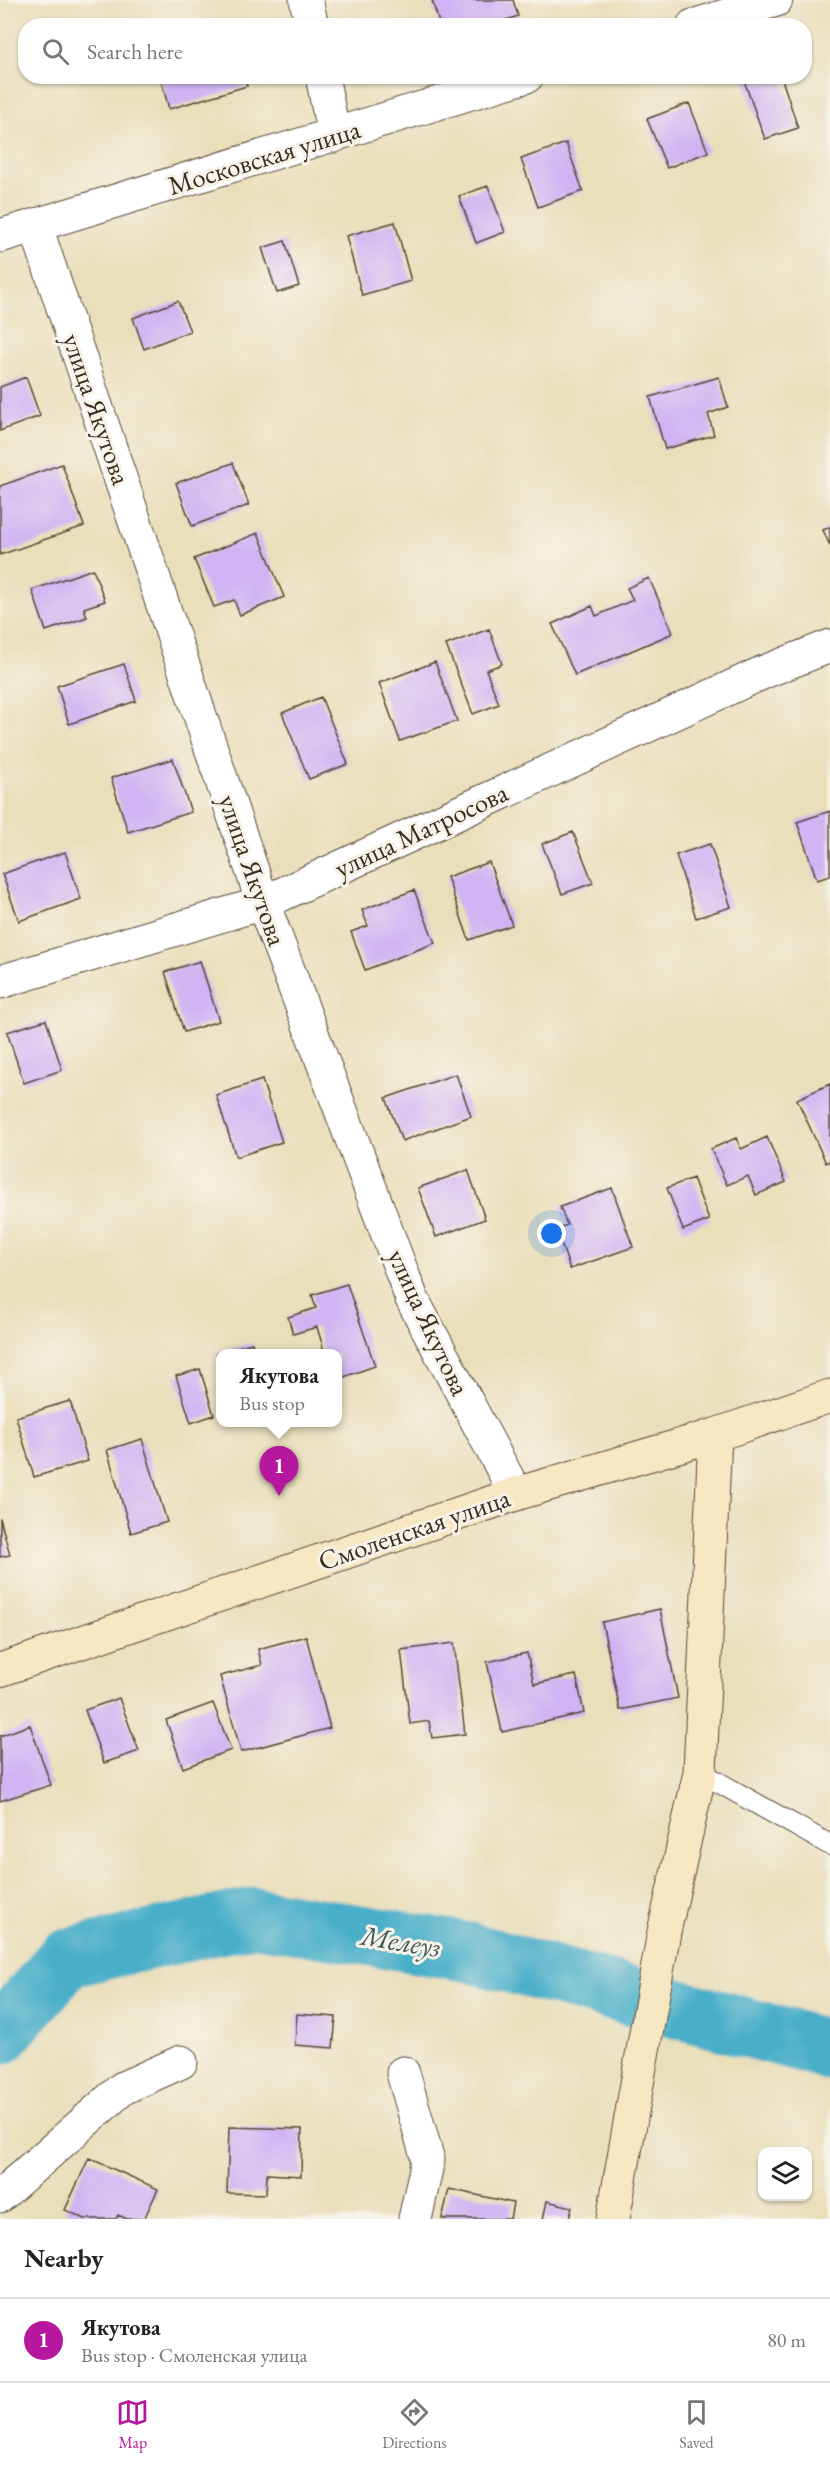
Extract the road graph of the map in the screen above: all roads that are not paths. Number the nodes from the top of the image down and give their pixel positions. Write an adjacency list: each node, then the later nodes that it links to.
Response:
1 (306, 0): 3 (street)
2 (776, 0): 4 (street)
3 (310, 18)
4 (719, 18)
5 (324, 84): 7 (street)
6 (501, 84): 7 (street, Московская улица)
7 (334, 136): 8 (street, Московская улица)
8 (36, 226): 9 (street, Московская улица); 11 (street, улица Якутова)
9 (0, 236)
10 (830, 646): 11 (street, улица Матросова)
11 (263, 903): 12 (street, улица Матросова); 15 (street, улица Якутова)
12 (0, 982)
13 (830, 1396): 14 (main road, Смоленская улица)
14 (715, 1435): 15 (main road, Смоленская улица); 17 (main road)
15 (516, 1494): 16 (main road, Смоленская улица)
16 (0, 1671)
17 (700, 1772): 18 (lane); 23 (main road)
18 (830, 1845)
19 (181, 2062): 21 (street)
20 (403, 2073): 22 (street)
21 (0, 2196)
22 (415, 2219)
23 (613, 2219)

